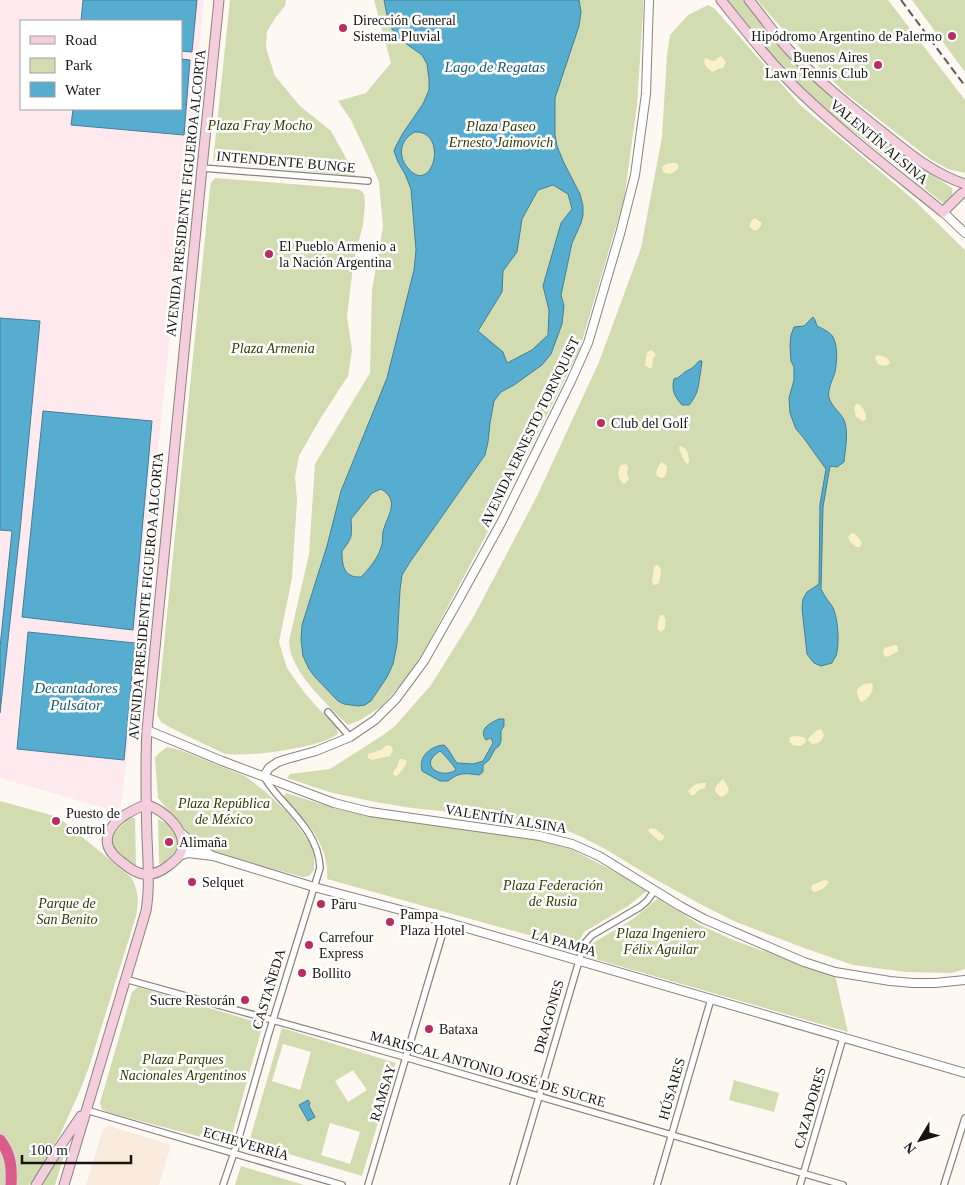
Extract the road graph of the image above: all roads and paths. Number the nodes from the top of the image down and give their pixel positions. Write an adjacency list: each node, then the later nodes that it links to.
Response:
1 (219, 0): 5 (main road, AVENIDA PRESIDENTE FIGUEROA ALCORTA)
2 (649, 0): 15 (street, AVENIDA ERNESTO TORNQUIST)
3 (721, 0): 11 (main road, VALENTÍN ALSINA)
4 (749, 0): 6 (main road, VALENTÍN ALSINA)
5 (202, 168): 7 (street, INTENDENTE BUNGE); 14 (main road, AVENIDA PRESIDENTE FIGUEROA ALCORTA)
6 (952, 180): 8 (main road, VALENTÍN ALSINA); 10 (main road)
7 (368, 182)
8 (965, 184)
9 (965, 192): 10 (main road)
10 (955, 199): 11 (main road)
11 (943, 212): 12 (street, VALENTÍN ALSINA)
12 (965, 233)
13 (328, 712): 15 (street)
14 (147, 730): 16 (street, VALENTÍN ALSINA); 17 (main road, AVENIDA PRESIDENTE FIGUEROA ALCORTA)
15 (350, 737): 16 (street, AVENIDA ERNESTO TORNQUIST)
16 (264, 776): 22 (street, CASTAÑEDA); 23 (street, VALENTÍN ALSINA)
17 (146, 805): 18 (main road); 21 (main road, AVENIDA PRESIDENTE FIGUEROA ALCORTA); 21 (main road)
18 (179, 830): 19 (main road); 20 (street, LA PAMPA)
19 (179, 856): 20 (street, LA PAMPA); 21 (main road)
20 (213, 856): 22 (street, LA PAMPA)
21 (149, 874): 26 (main road, AVENIDA PRESIDENTE FIGUEROA ALCORTA)
22 (314, 887): 24 (street, LA PAMPA); 29 (street, CASTAÑEDA)
23 (655, 890): 25 (street, DRAGONES); 27 (street, VALENTÍN ALSINA)
24 (446, 922): 25 (street, LA PAMPA); 31 (street, RAMSAY)
25 (578, 960): 28 (street, LA PAMPA); 33 (street, DRAGONES)
26 (125, 979): 29 (street, MARISCAL ANTONIO JOSÉ DE SUCRE); 34 (main road, AVENIDA PRESIDENTE FIGUEROA ALCORTA)
27 (965, 980)
28 (711, 999): 30 (street, LA PAMPA); 36 (street, HÚSARES)
29 (273, 1020): 31 (street, MARISCAL ANTONIO JOSÉ DE SUCRE); 38 (street, CASTAÑEDA)
30 (843, 1038): 32 (street, LA PAMPA); 39 (street, CAZADORES)
31 (406, 1058): 33 (street, MARISCAL ANTONIO JOSÉ DE SUCRE); 45 (street, RAMSAY)
32 (965, 1073)
33 (539, 1097): 36 (street, MARISCAL ANTONIO JOSÉ DE SUCRE); 46 (street, DRAGONES)
34 (86, 1110): 38 (street, ECHEVERRÍA); 41 (main road); 42 (main road, AVENIDA PRESIDENTE FIGUEROA ALCORTA)
35 (965, 1118): 50 (street)
36 (671, 1135): 39 (street, MARISCAL ANTONIO JOSÉ DE SUCRE); 47 (street, HÚSARES)
37 (0, 1140): 40 (highway)
38 (233, 1153): 43 (street, CASTAÑEDA); 44 (street, ECHEVERRÍA)
39 (804, 1174): 48 (street, CAZADORES); 49 (street, MARISCAL ANTONIO JOSÉ DE SUCRE)
40 (11, 1185)
41 (36, 1185)
42 (64, 1185)
43 (223, 1185)
44 (342, 1185)
45 (368, 1185)
46 (513, 1185)
47 (657, 1185)
48 (800, 1185)
49 (843, 1185)
50 (944, 1185)

